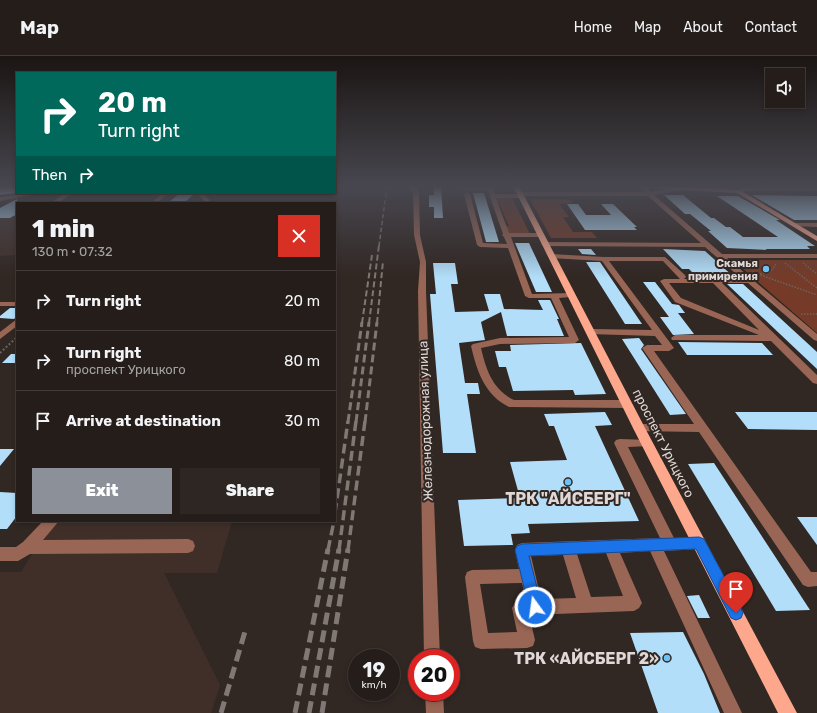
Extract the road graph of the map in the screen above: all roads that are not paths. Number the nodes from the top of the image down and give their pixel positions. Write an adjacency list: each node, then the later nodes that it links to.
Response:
1 (417, 217): 51 (street, Железнодорожная улица)
2 (473, 217): 14 (street)
3 (498, 217): 9 (street)
4 (531, 217): 10 (main road, проспект Урицкого)
5 (674, 217): 13 (street)
6 (780, 217): 8 (main road)
7 (817, 225): 8 (street)
8 (795, 226): 11 (main road)
9 (505, 235): 10 (street); 14 (street)
10 (540, 235): 12 (main road, проспект Урицкого)
11 (817, 239)
12 (544, 244): 13 (street); 15 (main road, проспект Урицкого)
13 (706, 245): 16 (street)
14 (509, 246): 23 (street)
15 (551, 256): 18 (street); 22 (main road, проспект Урицкого)
16 (721, 256): 17 (street); 21 (street)
17 (817, 256)
18 (604, 259): 19 (street); 28 (street)
19 (682, 277)
20 (715, 281): 21 (street); 31 (street); 31 (street)
21 (751, 281): 32 (street)
22 (571, 295): 23 (street); 27 (main road, проспект Урицкого)
23 (554, 296): 34 (street)
24 (0, 304): 25 (street)
25 (16, 304)
26 (16, 323): 29 (street)
27 (591, 332): 28 (street); 34 (main road, проспект Урицкого)
28 (659, 333): 36 (street)
29 (0, 336)
30 (675, 338): 31 (street)
31 (773, 338): 33 (street)
32 (817, 338)
33 (817, 381)
34 (626, 404): 35 (main road, проспект Урицкого)
35 (639, 428): 36 (street); 37 (main road, проспект Урицкого)
36 (702, 428): 48 (street)
37 (646, 443): 39 (main road, проспект Урицкого); 40 (street)
38 (51, 522): 45 (street)
39 (699, 543): 40 (street); 55 (main road, проспект Урицкого)
40 (670, 544): 41 (street)
41 (654, 545): 43 (street); 54 (street)
42 (188, 546): 45 (street)
43 (611, 547): 44 (street); 49 (street)
44 (568, 548): 47 (street); 49 (street)
45 (23, 550): 46 (street)
46 (0, 554)
47 (528, 576): 50 (street); 50 (street)
48 (817, 579)
49 (586, 605): 50 (street)
50 (535, 607)
51 (432, 649)
52 (434, 701): 53 (street)
53 (435, 713)
54 (733, 713)
55 (788, 713)

